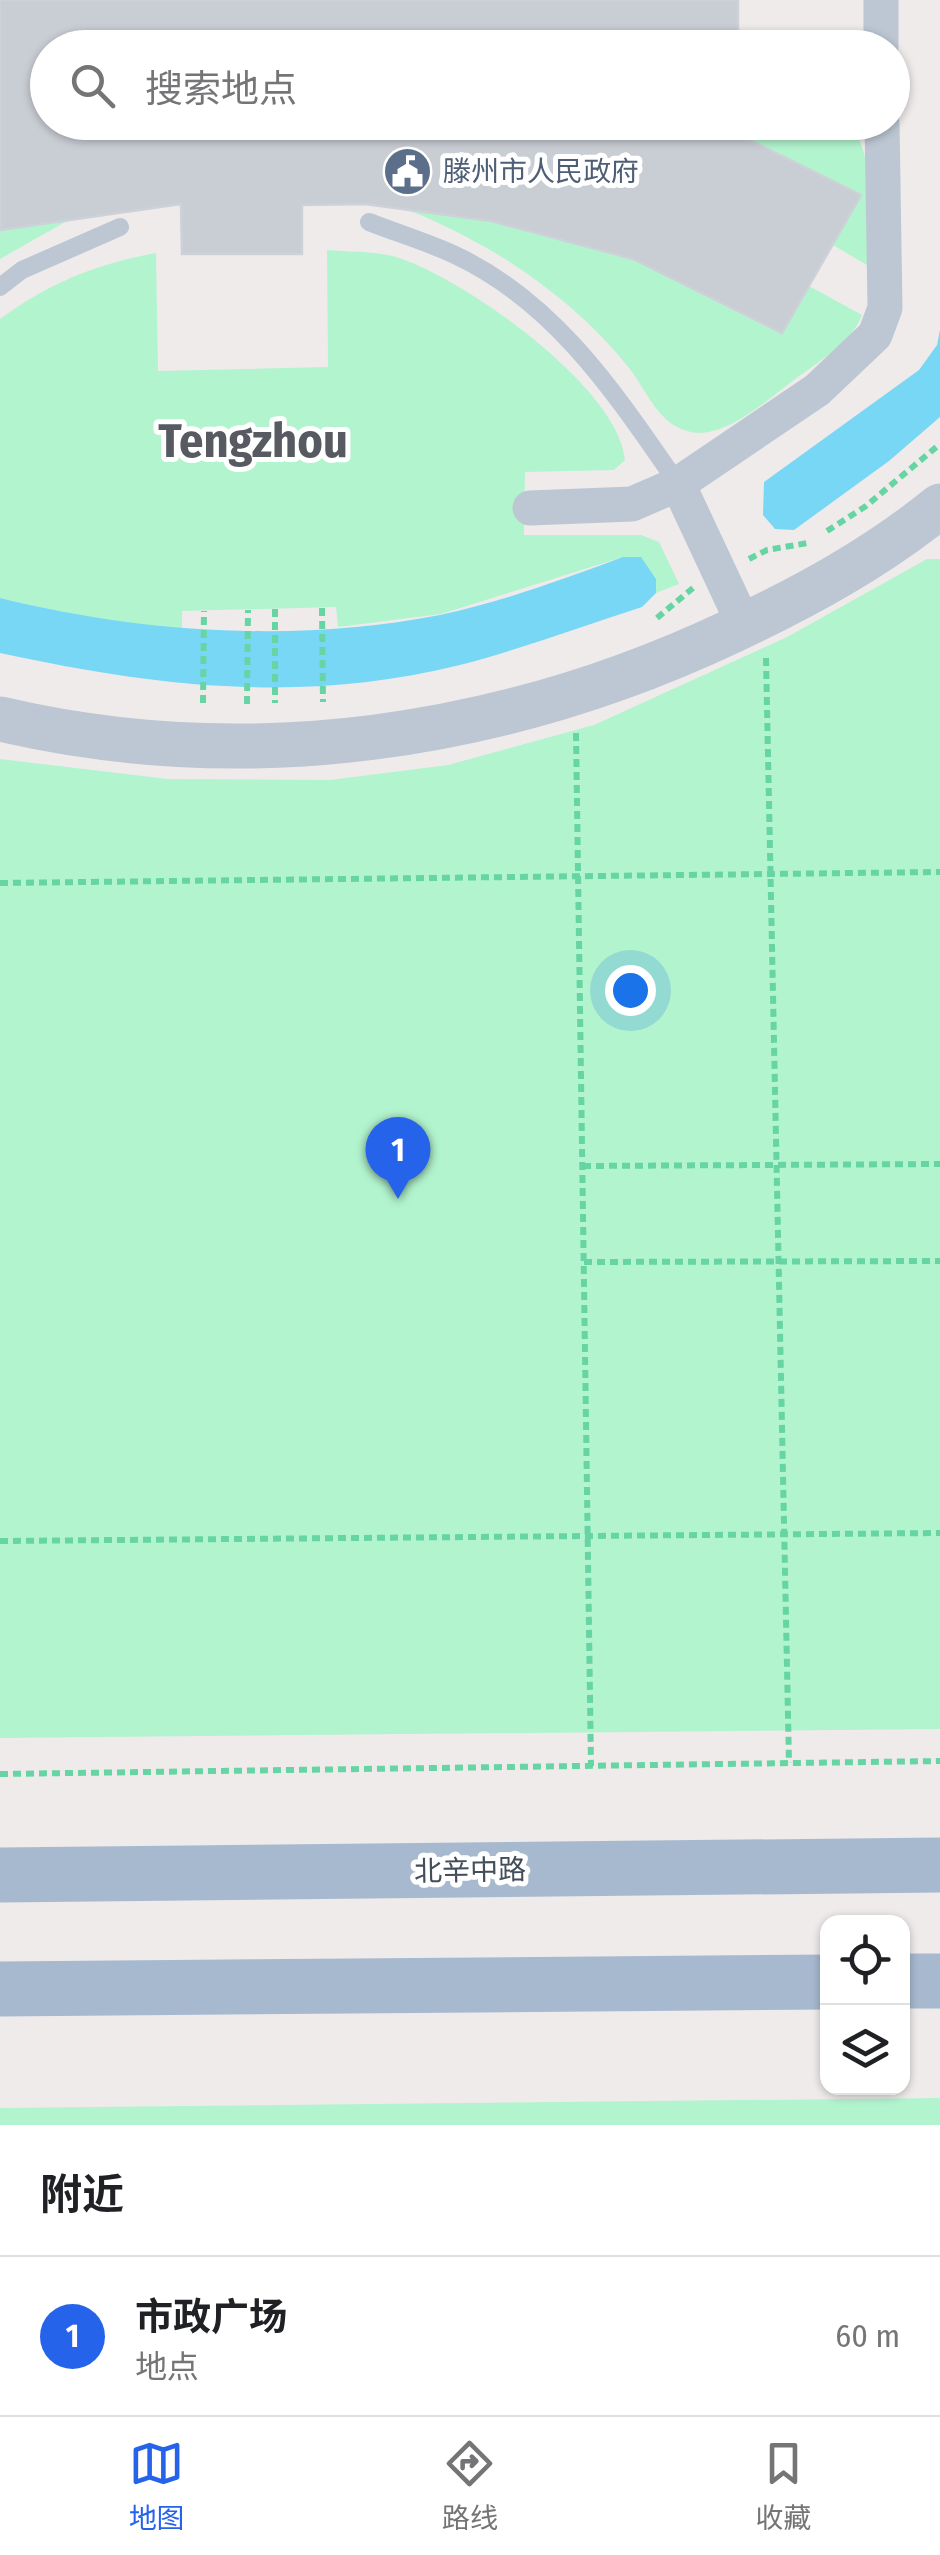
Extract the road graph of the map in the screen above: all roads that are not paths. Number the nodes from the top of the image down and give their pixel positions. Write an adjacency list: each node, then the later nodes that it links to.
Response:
1 (881, 0): 2 (street)
2 (881, 30)
3 (882, 140): 7 (street)
4 (368, 222): 7 (lane)
5 (120, 227): 6 (lane)
6 (0, 286)
7 (678, 484): 9 (street); 10 (street)
8 (940, 506): 10 (street)
9 (530, 508)
10 (755, 634): 11 (street)
11 (0, 719)
12 (940, 1865): 13 (main road, 北辛中路)
13 (0, 1874)
14 (910, 1981): 15 (main road)
15 (940, 1981)
16 (820, 1982): 17 (main road)
17 (0, 1989)

